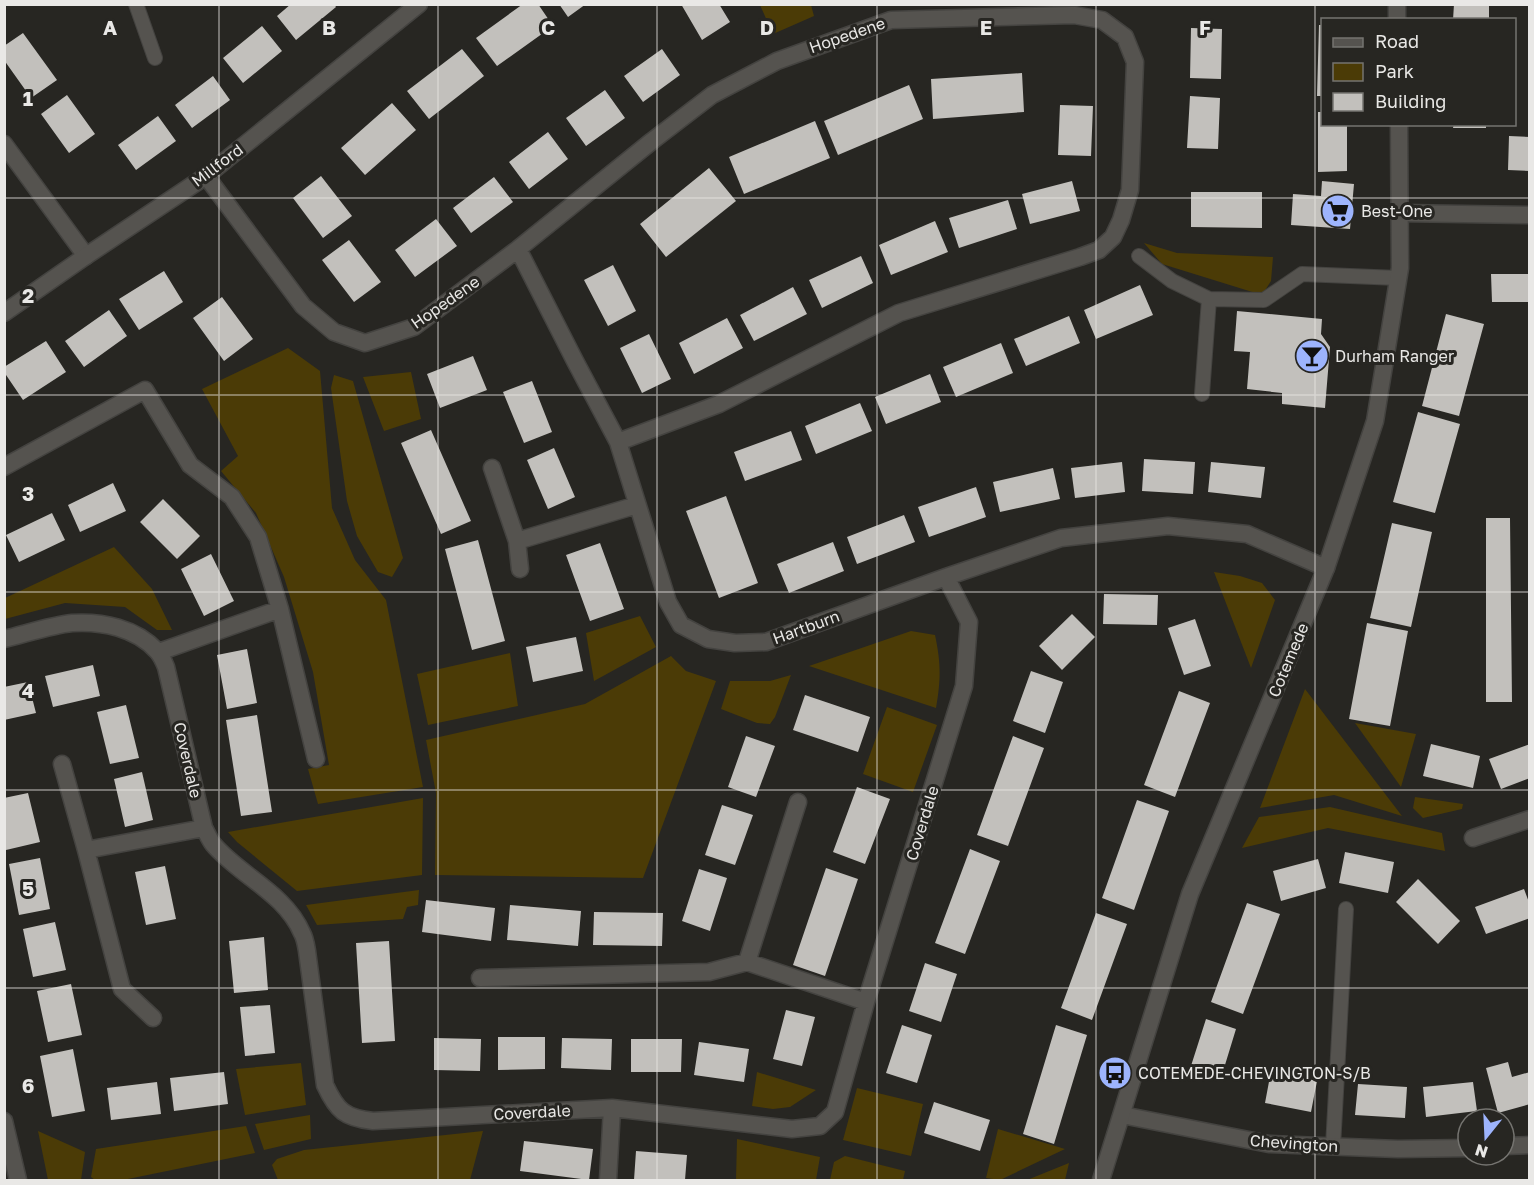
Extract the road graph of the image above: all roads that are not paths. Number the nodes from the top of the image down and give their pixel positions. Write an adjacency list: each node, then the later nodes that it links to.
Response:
1 (136, 4): 3 (lane)
2 (419, 4): 6 (street, Millford)
3 (155, 58)
4 (1399, 126): 7 (street, Cotemede)
5 (4, 144): 10 (street)
6 (206, 176): 9 (street, Hopedene); 10 (street, Millford)
7 (1400, 213): 8 (street); 12 (street, Cotemede)
8 (1530, 216)
9 (518, 249): 16 (street, Hartburn); 16 (street, Hopedene)
10 (86, 256): 14 (street, Millford)
11 (1139, 256): 13 (lane)
12 (1398, 278): 13 (lane); 21 (street, Cotemede)
13 (1209, 299): 15 (lane)
14 (4, 313)
15 (1202, 394)
16 (618, 442): 19 (street, Hartburn)
17 (4, 467): 24 (street)
18 (492, 468): 20 (street)
19 (637, 505): 20 (street); 23 (street, Hartburn)
20 (517, 541): 22 (street)
21 (1326, 568): 23 (street, Hartburn); 40 (street, Cotemede)
22 (520, 569)
23 (946, 577): 37 (street, Coverdale)
24 (280, 609): 26 (street); 27 (street)
25 (4, 639): 26 (street)
26 (159, 652): 31 (street, Coverdale)
27 (316, 759)
28 (62, 764): 33 (street)
29 (798, 802): 35 (street)
30 (1530, 819): 32 (street)
31 (204, 828): 33 (street); 39 (street, Coverdale)
32 (1473, 838)
33 (86, 850): 38 (street)
34 (1346, 909): 42 (lane)
35 (747, 962): 36 (street); 37 (street)
36 (480, 978)
37 (866, 1002): 39 (street, Coverdale)
38 (153, 1018)
39 (612, 1108): 45 (street)
40 (1122, 1115): 42 (street, Chevington); 46 (street, Cotemede)
41 (4, 1121): 44 (street)
42 (1333, 1147): 43 (street, Chevington)
43 (1456, 1148)
44 (18, 1180)
45 (608, 1180)
46 (1101, 1180)

